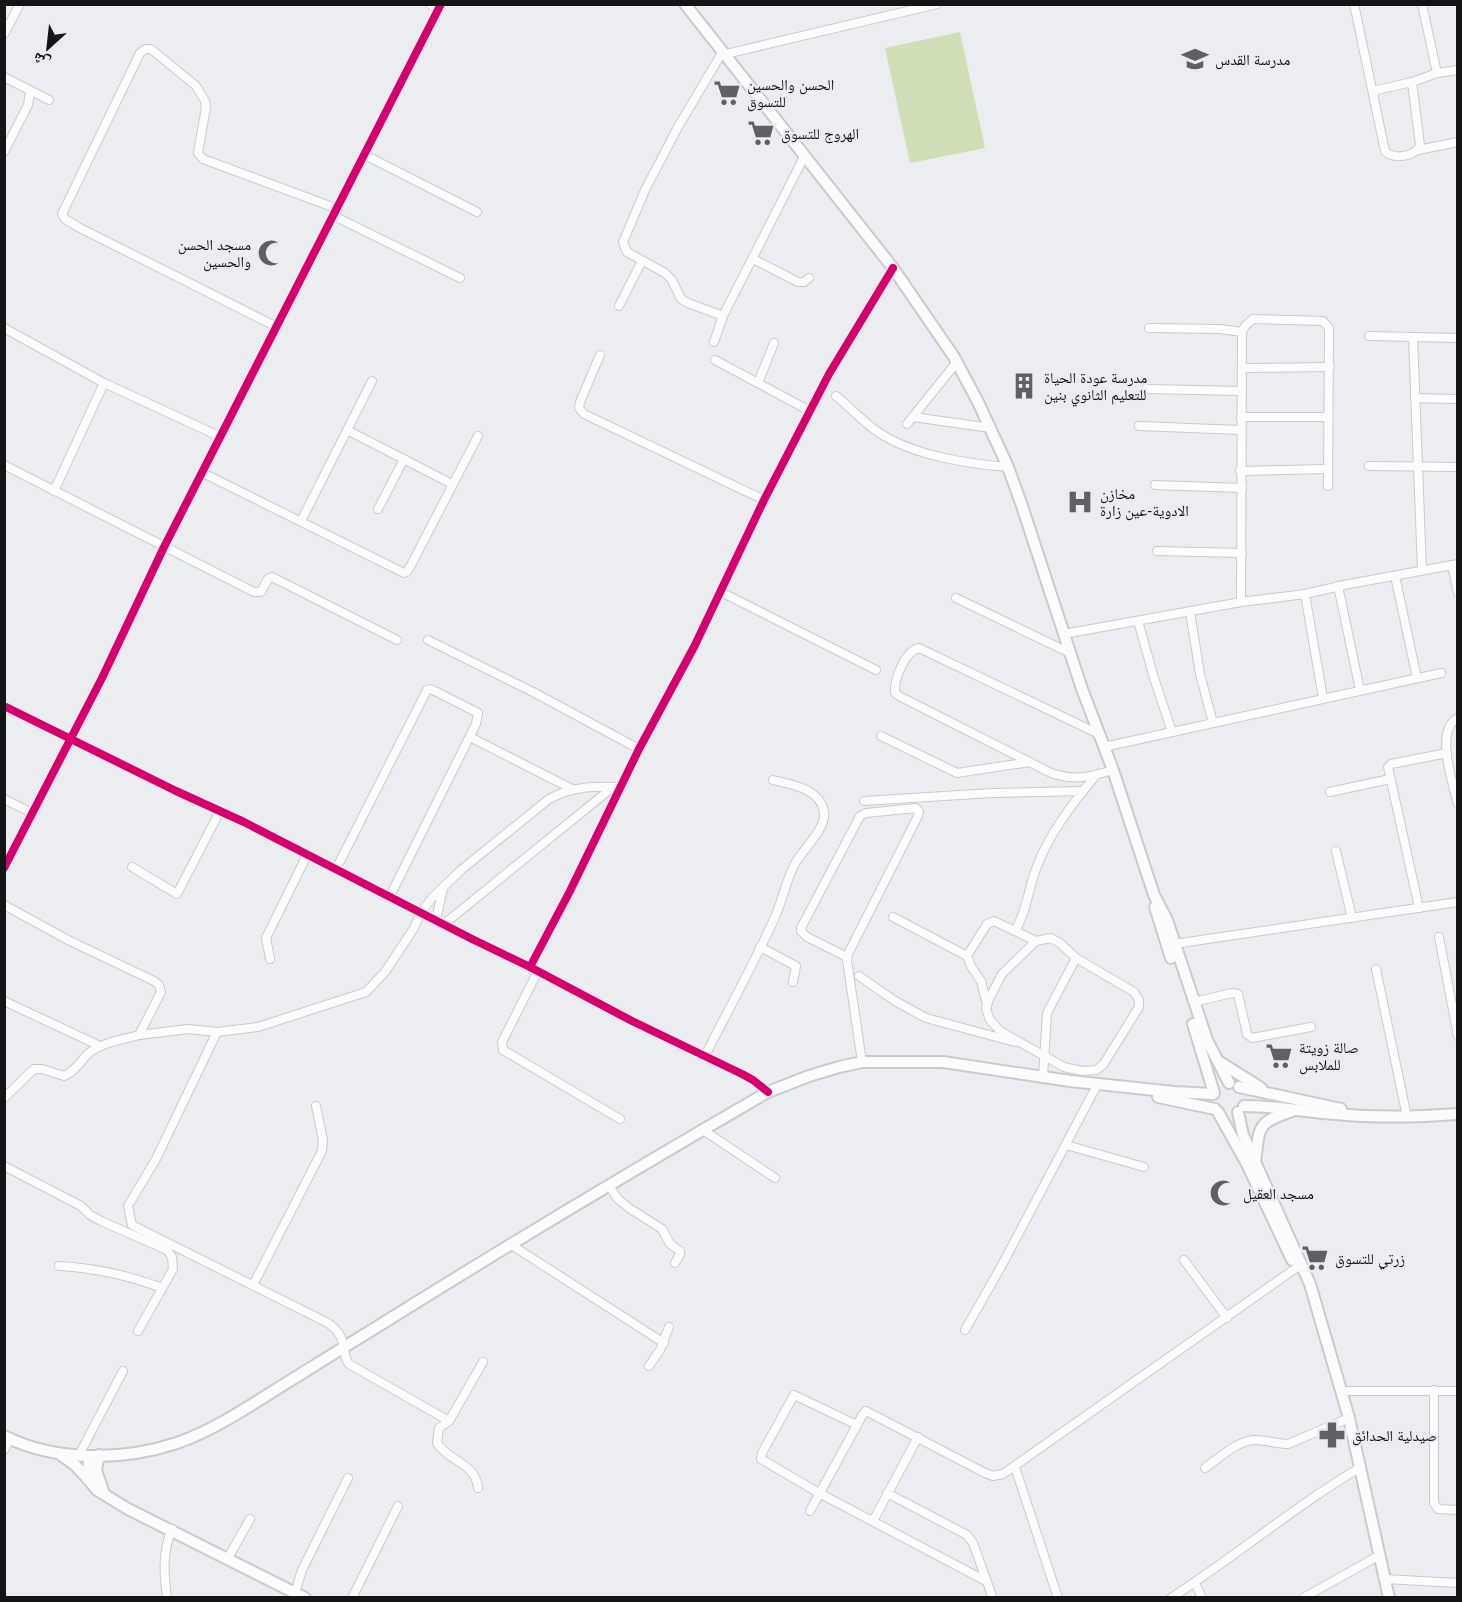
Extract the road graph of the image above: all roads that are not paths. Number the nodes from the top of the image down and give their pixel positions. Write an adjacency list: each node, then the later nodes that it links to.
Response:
1 (20, 4): 8 (street)
2 (430, 4): 7 (street)
3 (685, 4): 9 (main road)
4 (937, 4): 9 (street)
5 (1354, 4): 15 (street)
6 (1422, 4): 11 (street)
7 (440, 7): 20 (street)
8 (4, 34)
9 (725, 53): 21 (main road); 25 (street)
10 (1458, 70): 11 (street)
11 (1437, 73): 13 (street)
12 (4, 77): 14 (street)
13 (1412, 82): 15 (street); 18 (street)
14 (30, 91): 16 (street); 19 (street)
15 (1373, 91): 18 (street)
16 (50, 100)
17 (1458, 142): 18 (street)
18 (1418, 150)
19 (4, 152)
20 (365, 155): 22 (street); 23 (street)
21 (804, 157): 24 (street); 26 (main road)
22 (336, 212): 27 (street); 31 (street); 31 (street)
23 (477, 212)
24 (753, 259): 28 (street); 30 (street)
25 (642, 261): 29 (street); 30 (street)
26 (892, 268): 42 (main road); 53 (street)
27 (460, 278)
28 (808, 278)
29 (619, 306)
30 (723, 316): 38 (street)
31 (277, 327): 61 (street)
32 (4, 328): 46 (street)
33 (1149, 328): 34 (street)
34 (1242, 332): 43 (street); 44 (street)
35 (1369, 336): 36 (street)
36 (1413, 337): 37 (street); 51 (street)
37 (1458, 338)
38 (714, 342)
39 (774, 343): 47 (street)
40 (600, 355): 76 (street)
41 (715, 360): 47 (street)
42 (957, 362): 57 (main road); 57 (street)
43 (1330, 366): 44 (street); 55 (street)
44 (1243, 368): 49 (street)
45 (372, 381): 58 (street)
46 (104, 383): 61 (street); 75 (street)
47 (758, 383): 53 (street)
48 (1146, 389): 49 (street)
49 (1241, 391): 54 (street)
50 (836, 396): 65 (street)
51 (1415, 398): 52 (street); 66 (street)
52 (1454, 399)
53 (810, 411): 76 (street)
54 (1241, 417): 55 (street); 59 (street)
55 (1328, 417): 68 (street)
56 (1139, 426): 59 (street)
57 (991, 428): 65 (main road)
58 (348, 429): 62 (street); 78 (street)
59 (1241, 430): 69 (street)
60 (478, 436): 71 (street)
61 (221, 437): 70 (street)
62 (404, 459): 71 (street); 77 (street)
63 (4, 465): 75 (street)
64 (1369, 466): 66 (street)
65 (1008, 467): 93 (main road)
66 (1418, 467): 67 (street); 83 (street)
67 (1458, 467)
68 (1327, 469): 69 (street); 73 (street)
69 (1240, 471): 74 (street)
70 (203, 472): 78 (street); 79 (street)
71 (452, 484): 78 (street)
72 (1155, 485): 74 (street)
73 (1328, 486)
74 (1242, 488): 81 (street)
75 (54, 491): 79 (street)
76 (764, 501): 86 (street)
77 (378, 510)
78 (301, 522)
79 (164, 547): 94 (street); 109 (street)
80 (1157, 551): 81 (street)
81 (1242, 553): 90 (street)
82 (1455, 565): 83 (street); 87 (street)
83 (1422, 570): 84 (street)
84 (1395, 576): 85 (street); 99 (street)
85 (1338, 586): 88 (street); 100 (street)
86 (721, 592): 97 (street); 111 (street)
87 (1458, 593)
88 (1305, 594): 90 (street); 101 (street)
89 (956, 598): 96 (street)
90 (1241, 602): 91 (street)
91 (1190, 612): 92 (street); 104 (street)
92 (1138, 621): 93 (street); 105 (street)
93 (1064, 634): 96 (main road)
94 (397, 640)
95 (428, 640): 111 (street)
96 (1070, 653): 106 (main road)
97 (876, 670)
98 (1441, 673): 99 (street)
99 (1417, 678): 100 (street)
100 (1360, 690): 101 (street)
101 (1323, 698): 104 (street)
102 (4, 706): 109 (street)
103 (1458, 718): 112 (street)
104 (1213, 723): 105 (street)
105 (1172, 732): 110 (street)
106 (1099, 734): 110 (main road); 113 (street)
107 (881, 736): 113 (street)
108 (470, 737): 119 (street); 131 (street); 134 (street)
109 (72, 739): 125 (street); 126 (street)
110 (1104, 747): 114 (main road)
111 (639, 749): 118 (street)
112 (1447, 753): 116 (street); 124 (street)
113 (1029, 762): 115 (street)
114 (1113, 771): 115 (street); 133 (main road)
115 (1096, 775): 120 (street)
116 (1390, 779): 121 (street); 137 (street)
117 (773, 780): 147 (street)
118 (617, 787): 119 (street); 142 (street); 152 (street)
119 (572, 789): 132 (street)
120 (1083, 791): 123 (street); 143 (street)
121 (1330, 792)
122 (4, 799): 126 (street)
123 (864, 801)
124 (1458, 804)
125 (220, 811): 128 (street); 129 (street)
126 (32, 813): 130 (street)
127 (1336, 851): 140 (street)
128 (307, 855): 131 (street); 151 (street)
129 (132, 867)
130 (4, 868)
131 (336, 869): 134 (street)
132 (444, 887): 138 (street); 141 (street)
133 (1155, 895): 146 (main road); 174 (main road)
134 (390, 896): 138 (street)
135 (1458, 902): 137 (street)
136 (4, 905): 161 (street)
137 (1419, 908): 140 (street)
138 (421, 912): 141 (street); 160 (street)
139 (893, 917): 148 (street)
140 (1352, 918): 146 (street)
141 (435, 920): 142 (street)
142 (444, 924): 152 (street)
143 (1016, 931): 145 (street); 148 (street)
144 (1439, 937): 162 (street)
145 (1036, 941): 150 (street); 158 (street)
146 (1174, 944): 157 (main road)
147 (760, 947): 155 (street); 165 (street)
148 (967, 956): 158 (street)
149 (847, 957): 149 (street); 168 (street)
150 (1076, 958): 166 (street); 166 (street)
151 (270, 959)
152 (534, 969): 165 (street); 184 (street)
153 (1376, 969): 183 (street)
154 (859, 976): 163 (street)
155 (793, 982)
156 (4, 1001): 164 (street)
157 (1194, 1002): 159 (street); 167 (main road)
158 (987, 1005): 163 (street)
159 (1311, 1027)
160 (217, 1032): 161 (street); 197 (street)
161 (139, 1035): 164 (street)
162 (1458, 1036)
163 (1025, 1045): 166 (street)
164 (100, 1046): 176 (street)
165 (705, 1056): 173 (street)
166 (1044, 1056): 169 (street)
167 (1216, 1060): 171 (main road); 175 (main road)
168 (862, 1062): 169 (main road); 173 (main road)
169 (1044, 1077): 170 (main road)
170 (1070, 1081): 172 (main road); 174 (main road)
171 (1234, 1085): 174 (main road); 175 (main road); 178 (main road)
172 (1096, 1087): 180 (main road); 186 (street)
173 (768, 1092): 185 (main road)
174 (1213, 1093): 180 (main road)
175 (1277, 1096): 182 (main road)
176 (4, 1098)
177 (315, 1106): 197 (street)
178 (1241, 1109): 179 (main road); 180 (main road); 187 (main road)
179 (1297, 1109): 182 (main road); 187 (main road)
180 (1217, 1110): 196 (main road)
181 (1458, 1114): 183 (main road)
182 (1370, 1116): 183 (main road)
183 (1407, 1117)
184 (620, 1119)
185 (702, 1130): 190 (street); 191 (main road)
186 (1066, 1145): 189 (street); 202 (street)
187 (1255, 1162): 199 (main road)
188 (4, 1166): 198 (street)
189 (1144, 1167)
190 (775, 1178)
191 (609, 1186): 192 (main road); 194 (street)
192 (510, 1244): 204 (street); 205 (main road)
193 (1184, 1260): 200 (street)
194 (675, 1263)
195 (58, 1266): 198 (street)
196 (1296, 1268): 199 (main road); 200 (street)
197 (253, 1285): 205 (street)
198 (162, 1288): 203 (street)
199 (1313, 1297): 210 (main road)
200 (1227, 1318): 220 (street)
201 (669, 1327): 204 (street)
202 (965, 1330)
203 (138, 1331)
204 (664, 1343): 207 (street)
205 (343, 1348): 213 (street); 219 (main road)
206 (483, 1362): 213 (street)
207 (649, 1366)
208 (123, 1371): 219 (street)
209 (1434, 1390): 210 (street); 211 (street); 230 (street)
210 (1341, 1391): 212 (main road)
211 (1458, 1391)
212 (1349, 1418): 221 (main road); 222 (street)
213 (449, 1421): 225 (street)
214 (857, 1425): 215 (street); 226 (street); 226 (street)
215 (918, 1437): 220 (street); 227 (street)
216 (7, 1438): 217 (street); 218 (main road)
217 (4, 1449)
218 (58, 1454): 219 (main road); 224 (main road)
219 (89, 1456): 224 (main road); 228 (main road)
220 (1015, 1467): 247 (street)
221 (1361, 1467): 235 (main road); 239 (street)
222 (1205, 1468)
223 (348, 1478): 242 (street)
224 (88, 1479): 228 (main road)
225 (478, 1488)
226 (819, 1493): 231 (street); 233 (street)
227 (887, 1493): 233 (street); 238 (street)
228 (104, 1494): 234 (main road)
229 (398, 1506): 246 (street)
230 (1458, 1510)
231 (810, 1511)
232 (250, 1519): 236 (street)
233 (873, 1521): 238 (street)
234 (172, 1529): 236 (main road); 244 (street)
235 (1380, 1555): 237 (main road); 241 (street)
236 (228, 1558): 242 (main road)
237 (1385, 1579): 240 (street); 252 (main road)
238 (986, 1581): 243 (street)
239 (1195, 1583): 248 (street); 249 (street)
240 (1458, 1583)
241 (1323, 1587): 250 (street); 251 (street)
242 (294, 1595): 245 (main road)
243 (992, 1596)
244 (167, 1598)
245 (305, 1598)
246 (352, 1598)
247 (1058, 1598)
248 (1171, 1598)
249 (1202, 1598)
250 (1303, 1598)
251 (1324, 1598)
252 (1389, 1598)

